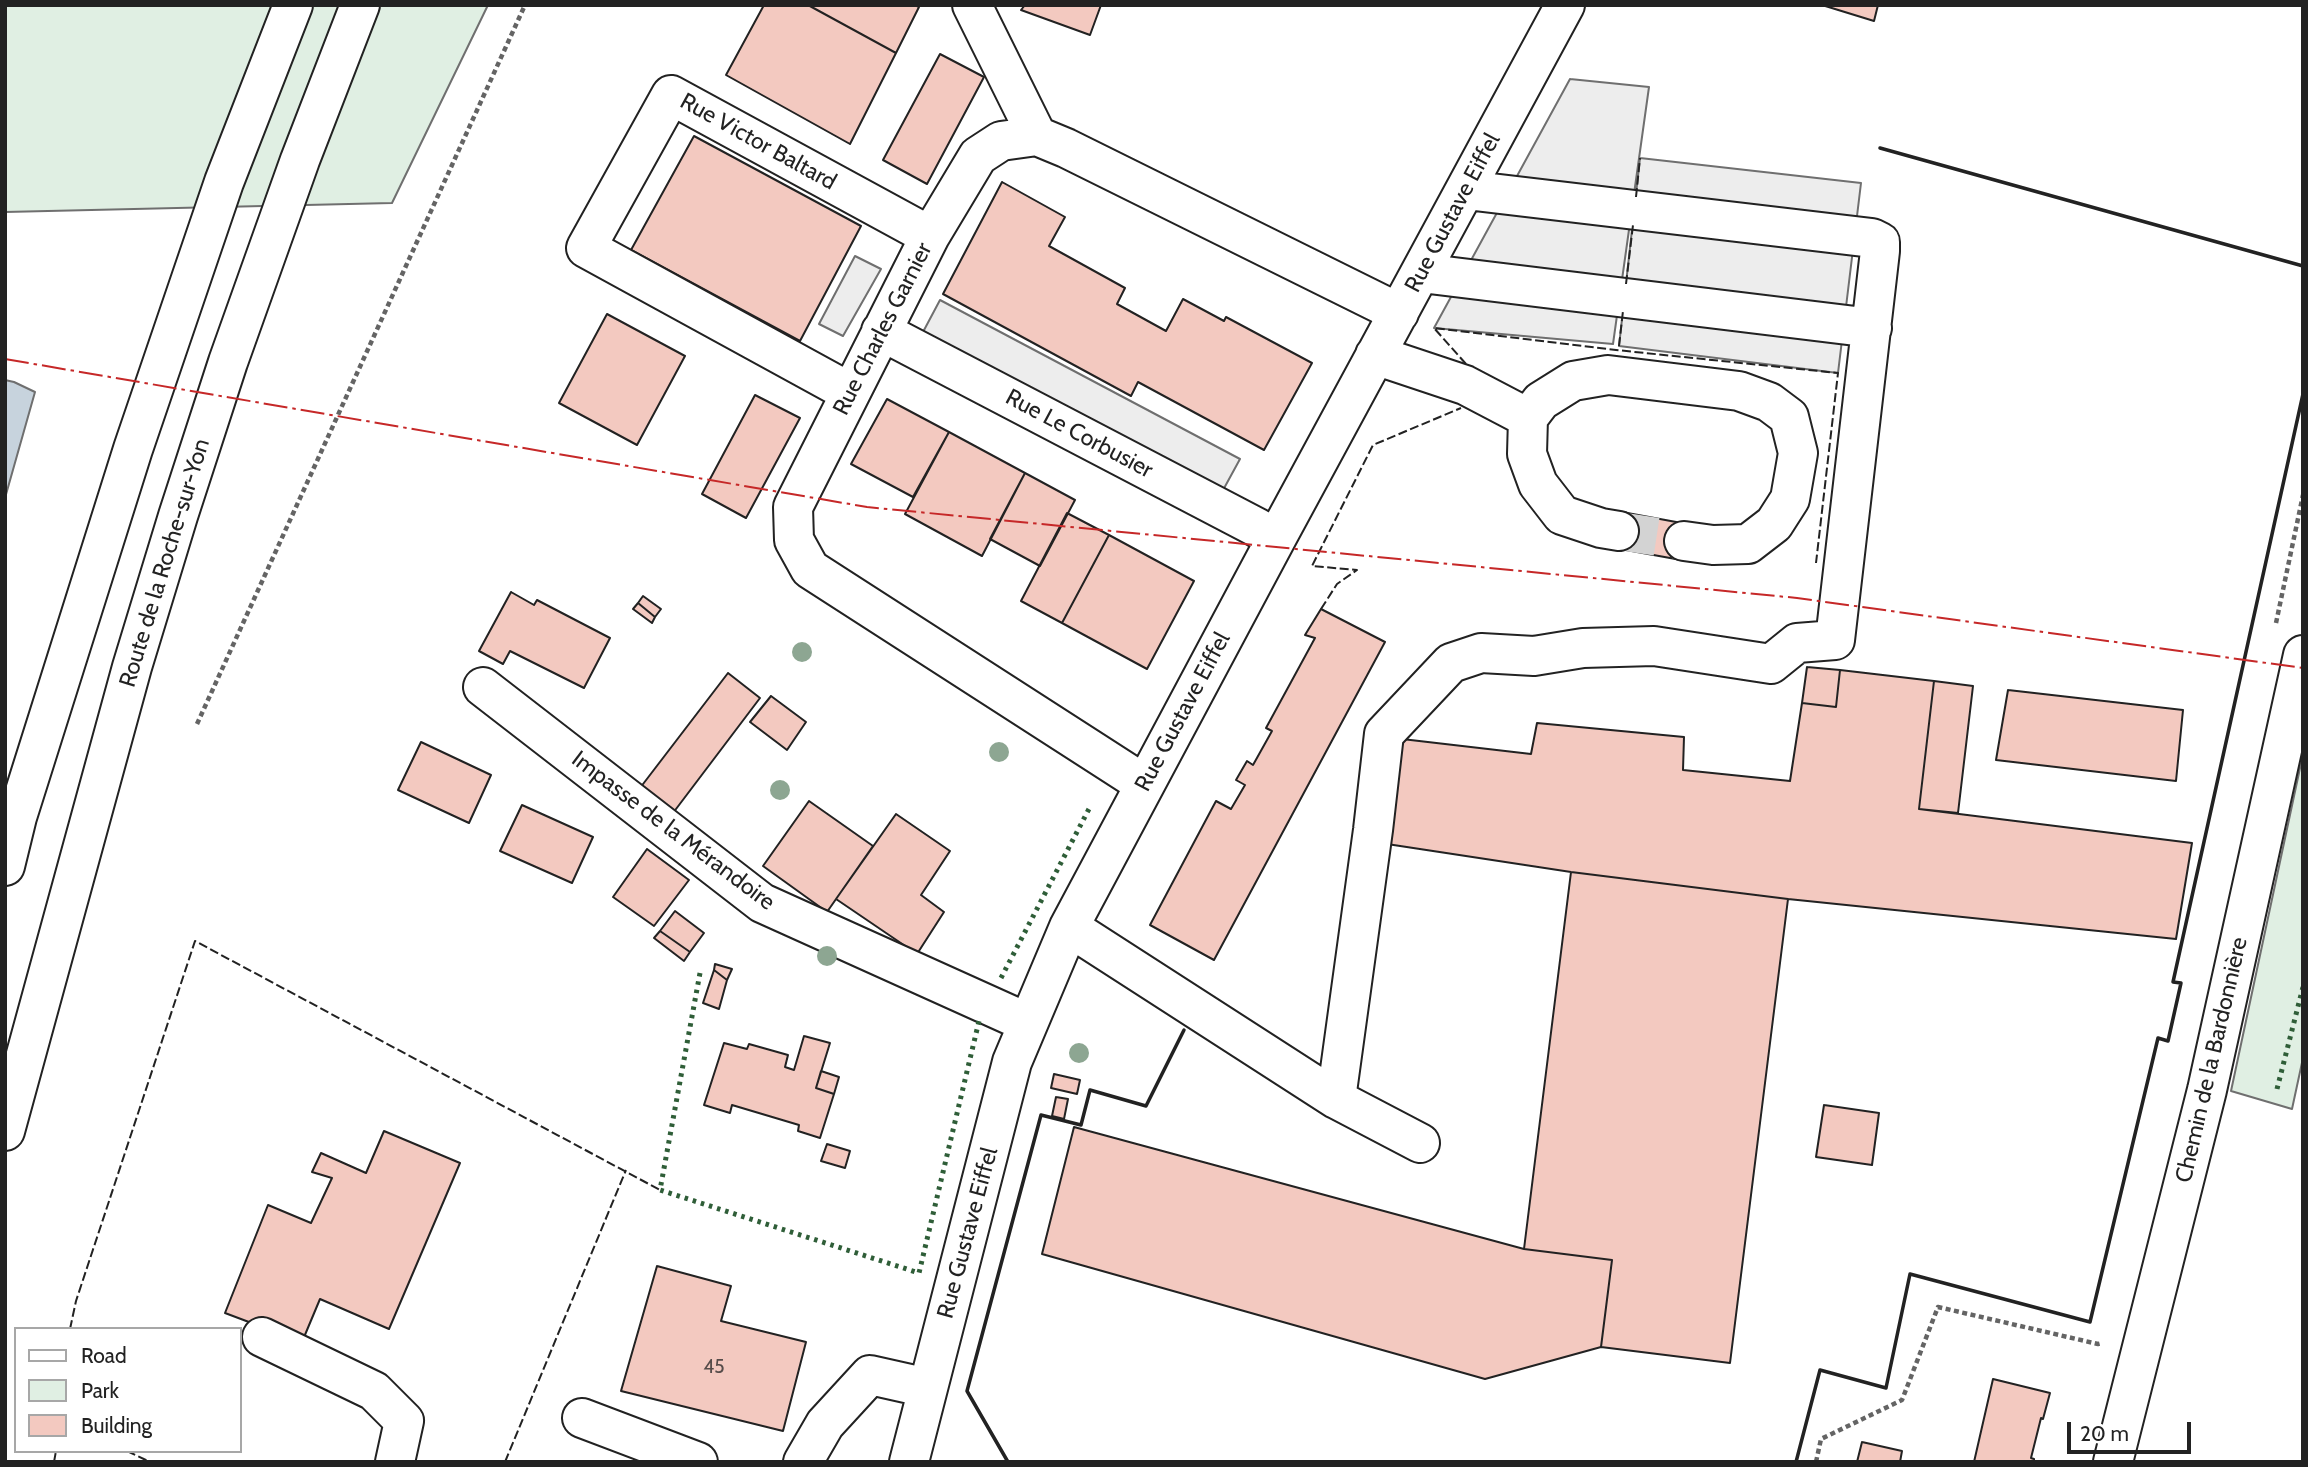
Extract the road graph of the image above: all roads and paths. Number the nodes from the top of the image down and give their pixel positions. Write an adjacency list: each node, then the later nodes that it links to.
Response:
1 (293, 5): 23 (main road)
2 (360, 5): 27 (main road, Route de la Roche-sur-Yon)
3 (525, 5): 21 (path)
4 (972, 5): 6 (main road)
5 (1565, 5): 7 (main road, Rue Gustave Eiffel)
6 (1037, 136): 8 (main road, Rue Charles Garnier); 10 (main road)
7 (1466, 190): 9 (main road, Rue Gustave Eiffel); 11 (main road)
8 (930, 236): 12 (main road, Rue Charles Garnier); 14 (main road, Rue Victor Baltard)
9 (1420, 273): 10 (main road, Rue Gustave Eiffel); 11 (main road)
10 (1399, 313): 13 (main road, Rue Gustave Eiffel)
11 (1872, 328): 26 (main road)
12 (881, 331): 14 (main road, Rue Charles Garnier); 17 (main road, Rue Le Corbusier)
13 (1376, 355): 15 (main road); 17 (main road, Rue Gustave Eiffel)
14 (849, 392): 22 (main road, Rue Charles Garnier)
15 (1528, 418): 16 (main road); 18 (main road)
16 (1619, 531)
17 (1276, 539): 22 (main road, Rue Gustave Eiffel)
18 (1684, 541)
19 (2303, 656): 29 (main road, Chemin de la Bardonnière)
20 (483, 687): 25 (main road, Impasse de la Mérandoire)
21 (197, 724)
22 (1144, 784): 24 (main road, Rue Gustave Eiffel)
23 (5, 866)
24 (1069, 927): 25 (main road, Rue Gustave Eiffel); 26 (main road)
25 (1028, 1023): 31 (main road, Rue Gustave Eiffel)
26 (1336, 1099): 28 (main road)
27 (5, 1131)
28 (1420, 1143)
29 (2145, 1333): 37 (path); 38 (main road, Chemin de la Bardonnière)
30 (262, 1337): 33 (main road)
31 (928, 1388): 35 (main road); 36 (main road, Rue Gustave Eiffel)
32 (582, 1418): 34 (main road)
33 (396, 1462)
34 (698, 1462)
35 (803, 1462)
36 (909, 1462)
37 (1816, 1462)
38 (2113, 1462)

